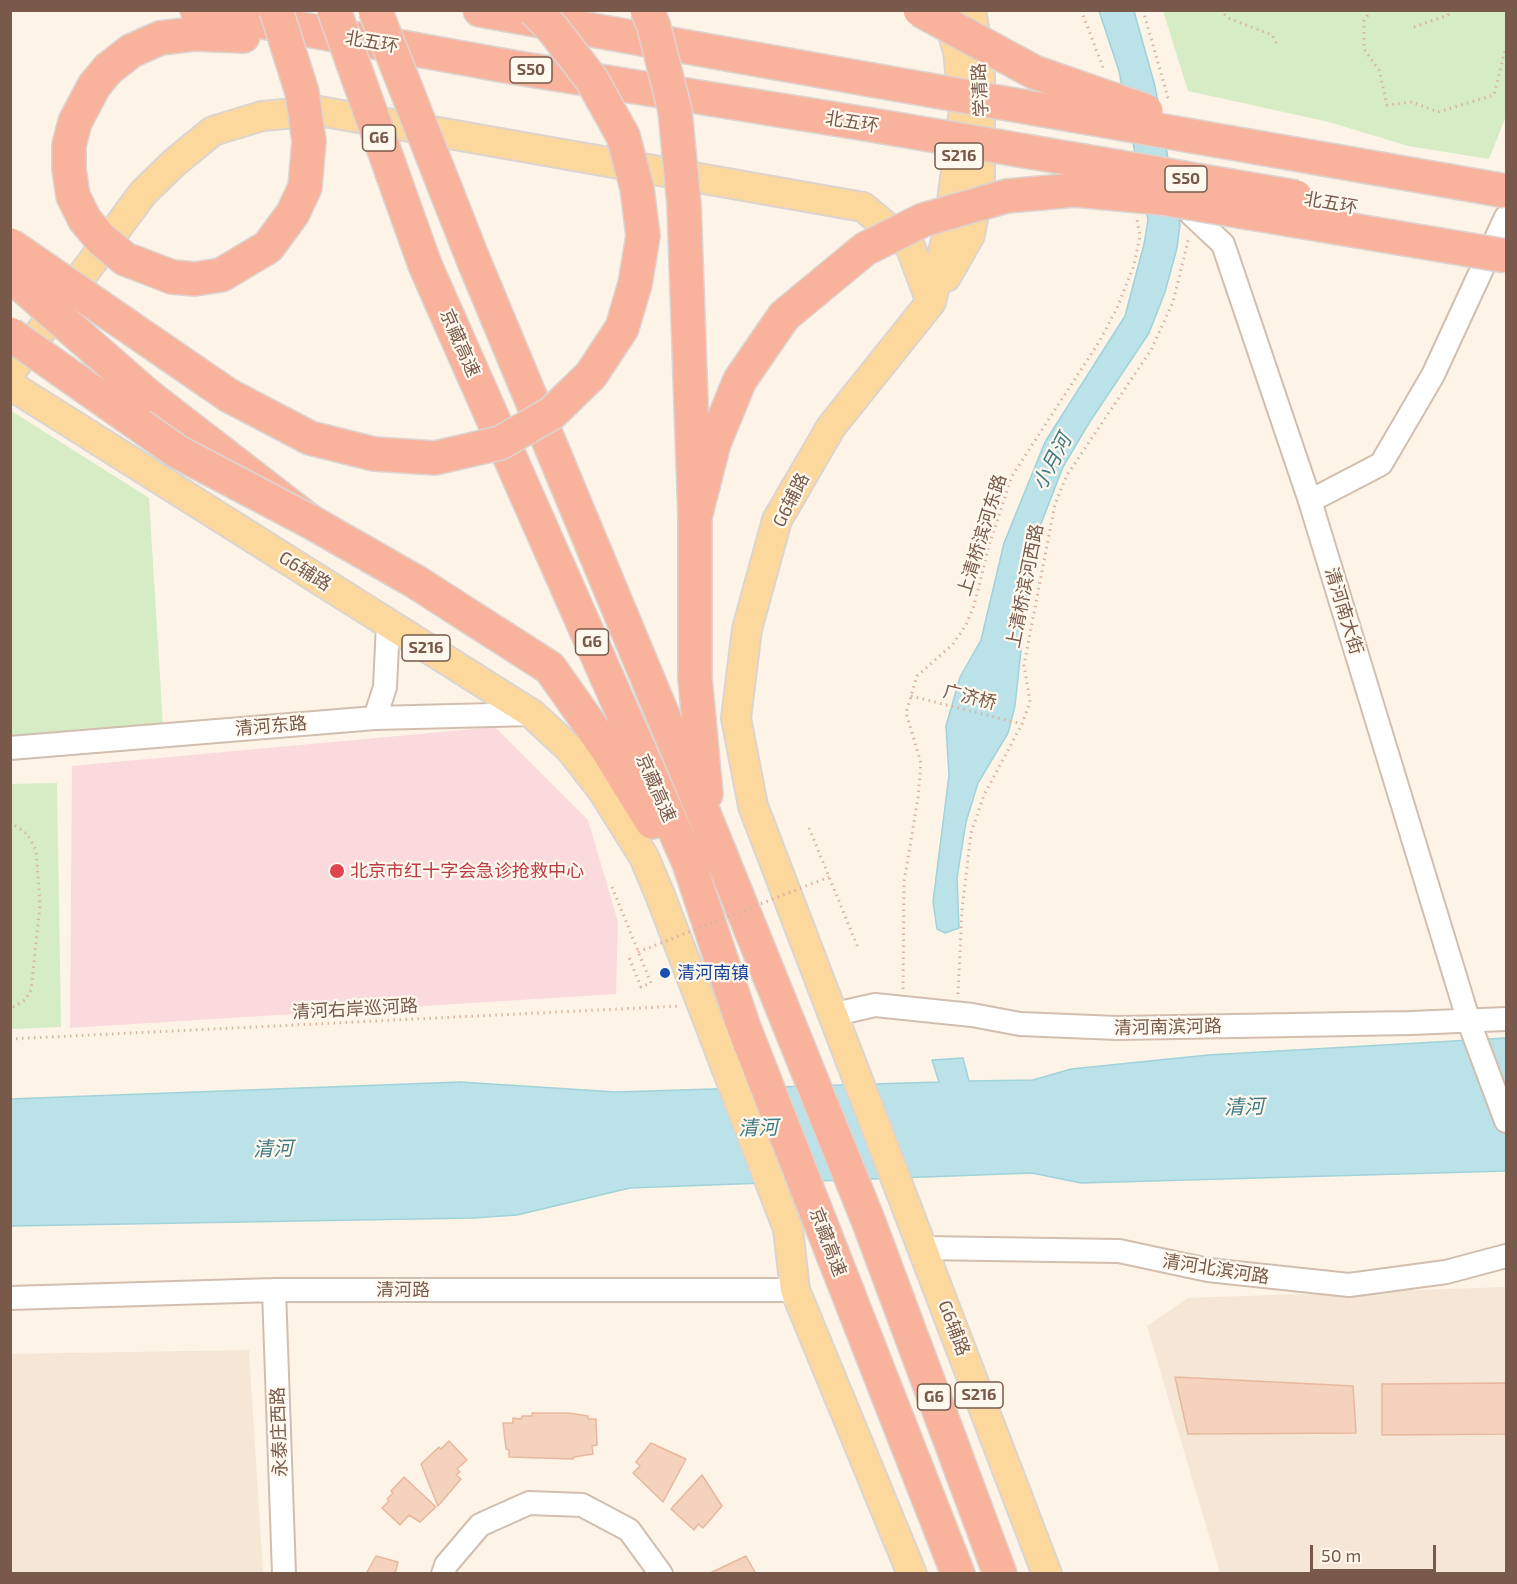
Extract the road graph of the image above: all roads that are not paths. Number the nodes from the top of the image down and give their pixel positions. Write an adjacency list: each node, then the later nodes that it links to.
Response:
1 (197, 10): 11 (highway, 北五环 / S50)
2 (276, 10): 11 (highway, bridge)
3 (334, 10): 32 (highway, 京藏高速 / G6, bridge)
4 (375, 10): 31 (highway, 京藏高速 / G6, bridge)
5 (480, 10): 12 (highway, S50, bridge)
6 (534, 10): 17 (highway, bridge)
7 (647, 10): 25 (highway, bridge)
8 (920, 10): 12 (highway, bridge)
9 (946, 10): 20 (main road, G6辅路 / S216)
10 (971, 10): 20 (main road, 学清路)
11 (512, 67): 16 (highway, 北五环 / S50, bridge)
12 (1268, 150): 13 (highway, S50, bridge)
13 (1506, 191)
14 (1191, 214): 24 (street, 清河南大街)
15 (1506, 217): 24 (street)
16 (1506, 233)
17 (10, 245)
18 (1506, 256): 25 (highway, bridge)
19 (10, 275): 26 (highway, bridge)
20 (931, 302): 22 (main road); 33 (main road, G6辅路 / S216)
21 (10, 334): 26 (highway, bridge)
22 (10, 373)
23 (10, 385): 27 (main road, G6辅路 / S216)
24 (1310, 501): 35 (street, 清河南大街)
25 (695, 517): 31 (highway, bridge)
26 (311, 522): 32 (highway)
27 (388, 624): 28 (main road, G6辅路 / S216); 29 (street)
28 (532, 714): 29 (street, 清河东路); 40 (main road, G6辅路 / S216)
29 (375, 718): 30 (street, 清河东路)
30 (10, 748)
31 (709, 826): 47 (highway, 京藏高速 / G6)
32 (689, 863): 46 (highway, 京藏高速 / G6)
33 (831, 1014): 35 (street, 清河南滨河路); 37 (main road, G6辅路 / S216)
34 (1506, 1019): 35 (street, 清河南滨河路)
35 (1469, 1022): 36 (street, 清河南大街)
36 (1506, 1121)
37 (923, 1248): 38 (street, 清河北滨河路); 48 (main road, G6辅路 / S216)
38 (1506, 1256)
39 (274, 1290): 40 (street, 清河路); 41 (street, 清河路); 42 (street, 永泰庄西路)
40 (795, 1290): 45 (main road)
41 (10, 1298)
42 (284, 1574)
43 (443, 1574): 44 (street)
44 (661, 1574)
45 (912, 1574)
46 (958, 1574)
47 (1000, 1574)
48 (1047, 1574)

